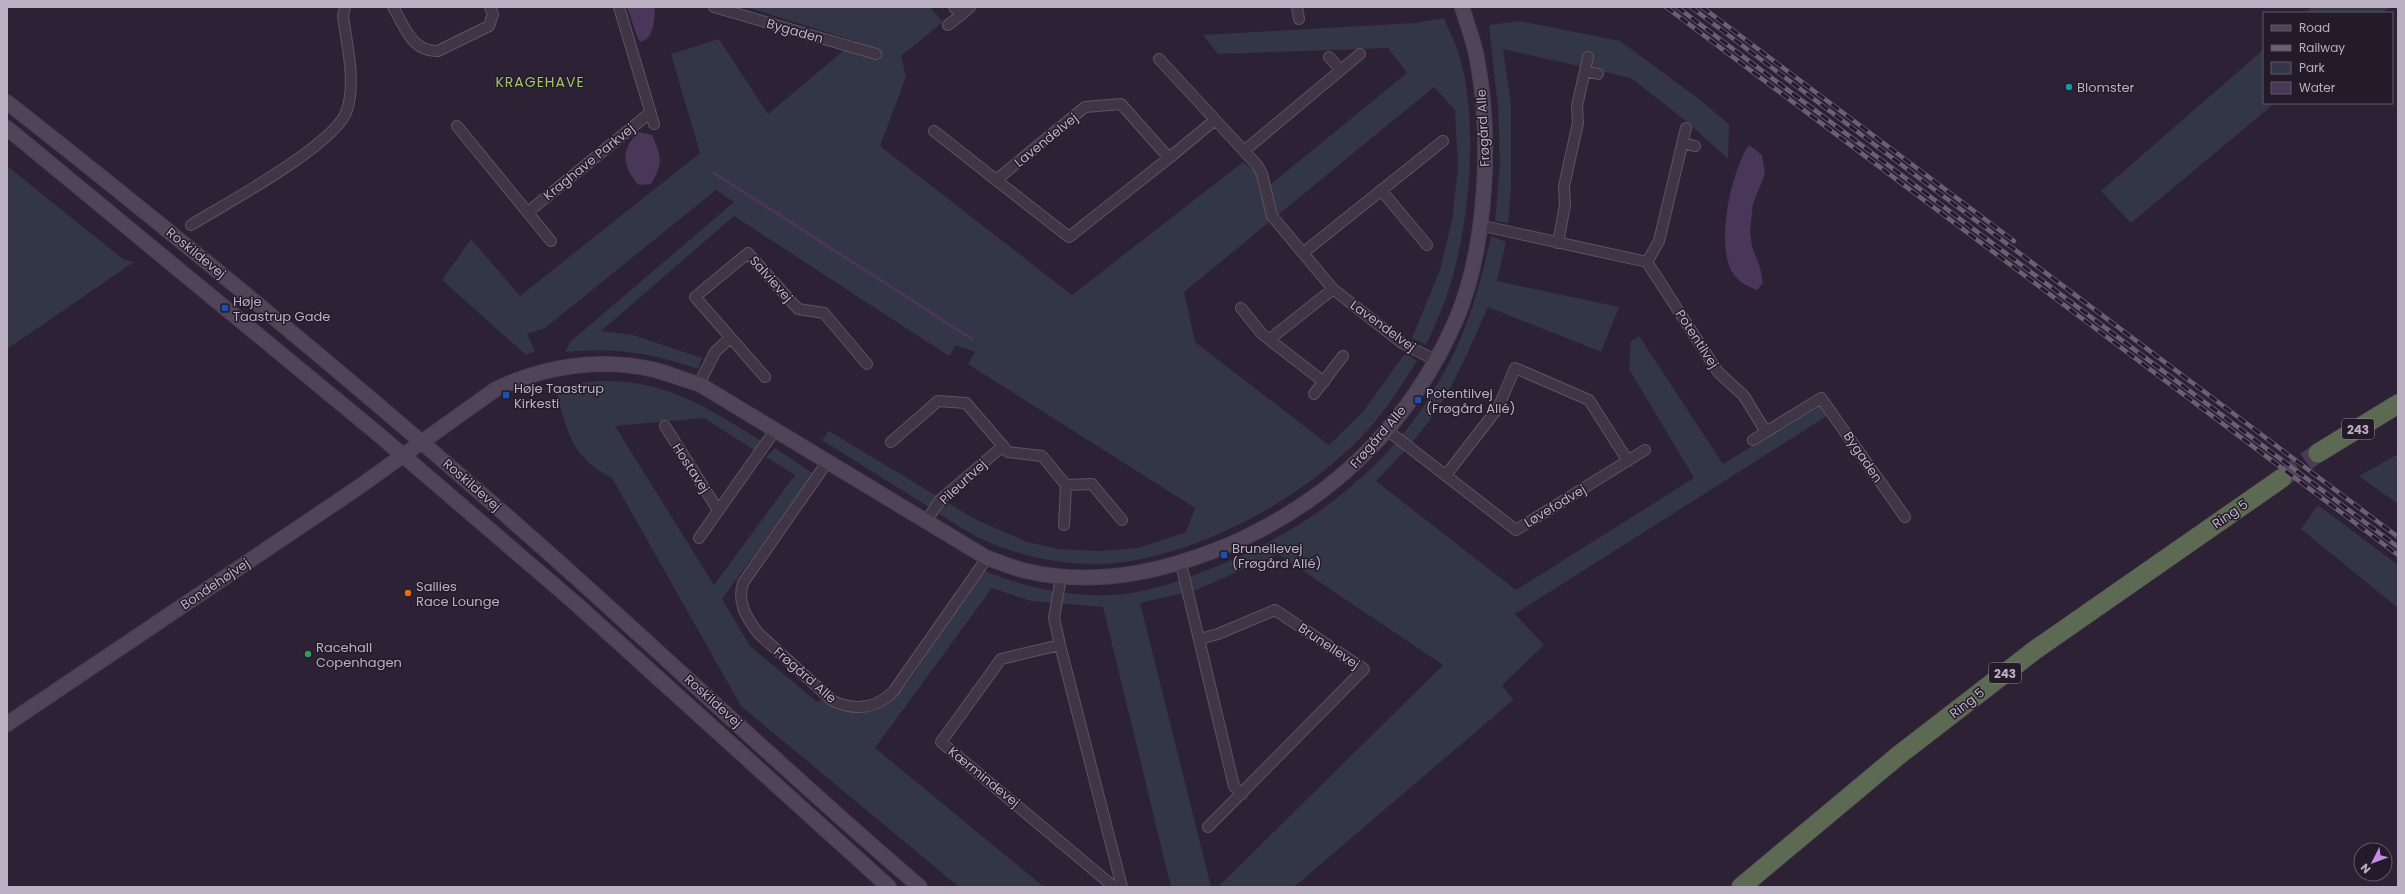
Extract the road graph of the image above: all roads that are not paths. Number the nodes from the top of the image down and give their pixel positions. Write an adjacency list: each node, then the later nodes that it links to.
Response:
1 (345, 7): 36 (street)
2 (393, 7): 3 (street)
3 (490, 7)
4 (619, 7): 21 (street, Kraghave Parkvej)
5 (714, 7): 12 (street, Bygaden)
6 (970, 7): 9 (street)
7 (1297, 7): 10 (street)
8 (1462, 7): 37 (main road, Frøgård Alle)
9 (957, 11): 11 (street)
10 (1299, 19)
11 (948, 25)
12 (876, 54)
13 (1360, 54): 17 (street)
14 (1329, 57): 17 (street)
15 (1588, 57): 18 (street)
16 (1159, 59): 22 (street, Lavendelvej)
17 (1340, 70): 31 (street)
18 (1585, 71): 19 (street); 39 (street)
19 (1598, 74)
20 (7, 102): 60 (main road, Roskildevej)
21 (651, 114): 23 (street, Kraghave Parkvej); 35 (street, Kraghave Parkvej)
22 (1215, 120): 31 (street, Lavendelvej); 32 (street)
23 (654, 124)
24 (458, 126): 35 (street)
25 (7, 128): 65 (main road, Roskildevej)
26 (1686, 128): 29 (street)
27 (934, 131): 33 (street)
28 (1443, 141): 34 (street)
29 (1683, 143): 30 (street); 42 (street)
30 (1695, 146)
31 (1244, 151): 41 (street, Lavendelvej)
32 (1169, 158): 33 (street); 33 (street, Lavendelvej)
33 (996, 180)
34 (1381, 190): 40 (street); 41 (street)
35 (528, 212): 38 (street)
36 (191, 224)
37 (1479, 225): 39 (street); 48 (main road, Frøgård Alle)
38 (551, 241)
39 (1558, 243): 42 (street)
40 (1427, 245)
41 (1303, 252): 43 (street, Lavendelvej)
42 (1647, 262): 58 (street, Potentilvej)
43 (1333, 289): 46 (street); 48 (street, Lavendelvej)
44 (1242, 308): 46 (street)
45 (730, 338): 49 (street, Salvievej); 50 (street, Salvievej); 52 (street)
46 (1270, 340): 51 (street)
47 (1343, 356): 51 (street)
48 (1435, 360): 57 (main road, Frøgård Alle)
49 (868, 364)
50 (765, 377)
51 (1324, 382): 53 (street)
52 (699, 384): 56 (main road, Frøgård Alle); 60 (main road, Frøgård Alle)
53 (1314, 394)
54 (2398, 404): 64 (highway, 243)
55 (664, 426): 71 (street, Hostavej)
56 (776, 429): 66 (main road, Frøgård Alle); 71 (street, Hostavej)
57 (1387, 430): 68 (street, Løvefodvej); 78 (main road, Frøgård Alle)
58 (1766, 432): 59 (street); 72 (street, Bygaden)
59 (1753, 440)
60 (422, 441): 65 (main road, Bondehøjvej); 86 (main road, Roskildevej)
61 (891, 442): 62 (street)
62 (1003, 446): 70 (street); 74 (street, Pileurtvej)
63 (1645, 450): 67 (street, Løvefodvej)
64 (2318, 453)
65 (402, 455): 82 (main road, Bondehøjvej); 85 (main road, Roskildevej)
66 (828, 461): 74 (main road, Frøgård Alle); 77 (street, Frøgård Alle)
67 (1628, 461): 68 (street, Løvefodvej); 68 (street)
68 (1446, 476)
69 (2282, 478): 89 (highway, Ring 5 / 243)
70 (1066, 485): 73 (street); 75 (street)
71 (718, 510): 76 (street, Hostavej)
72 (1905, 518)
73 (1122, 520)
74 (926, 521): 77 (main road, Frøgård Alle)
75 (1064, 525)
76 (699, 538)
77 (987, 558): 79 (main road, Frøgård Alle)
78 (1181, 564): 79 (main road, Frøgård Alle); 80 (street)
79 (1061, 576): 81 (street)
80 (1200, 639): 83 (street); 83 (street, Brunellevej)
81 (1060, 645): 87 (street, Kærmindevej); 88 (street)
82 (7, 724)
83 (1242, 794): 84 (street, Brunellevej)
84 (1208, 827)
85 (889, 887)
86 (920, 887)
87 (1114, 887)
88 (1122, 887)
89 (1741, 887)

